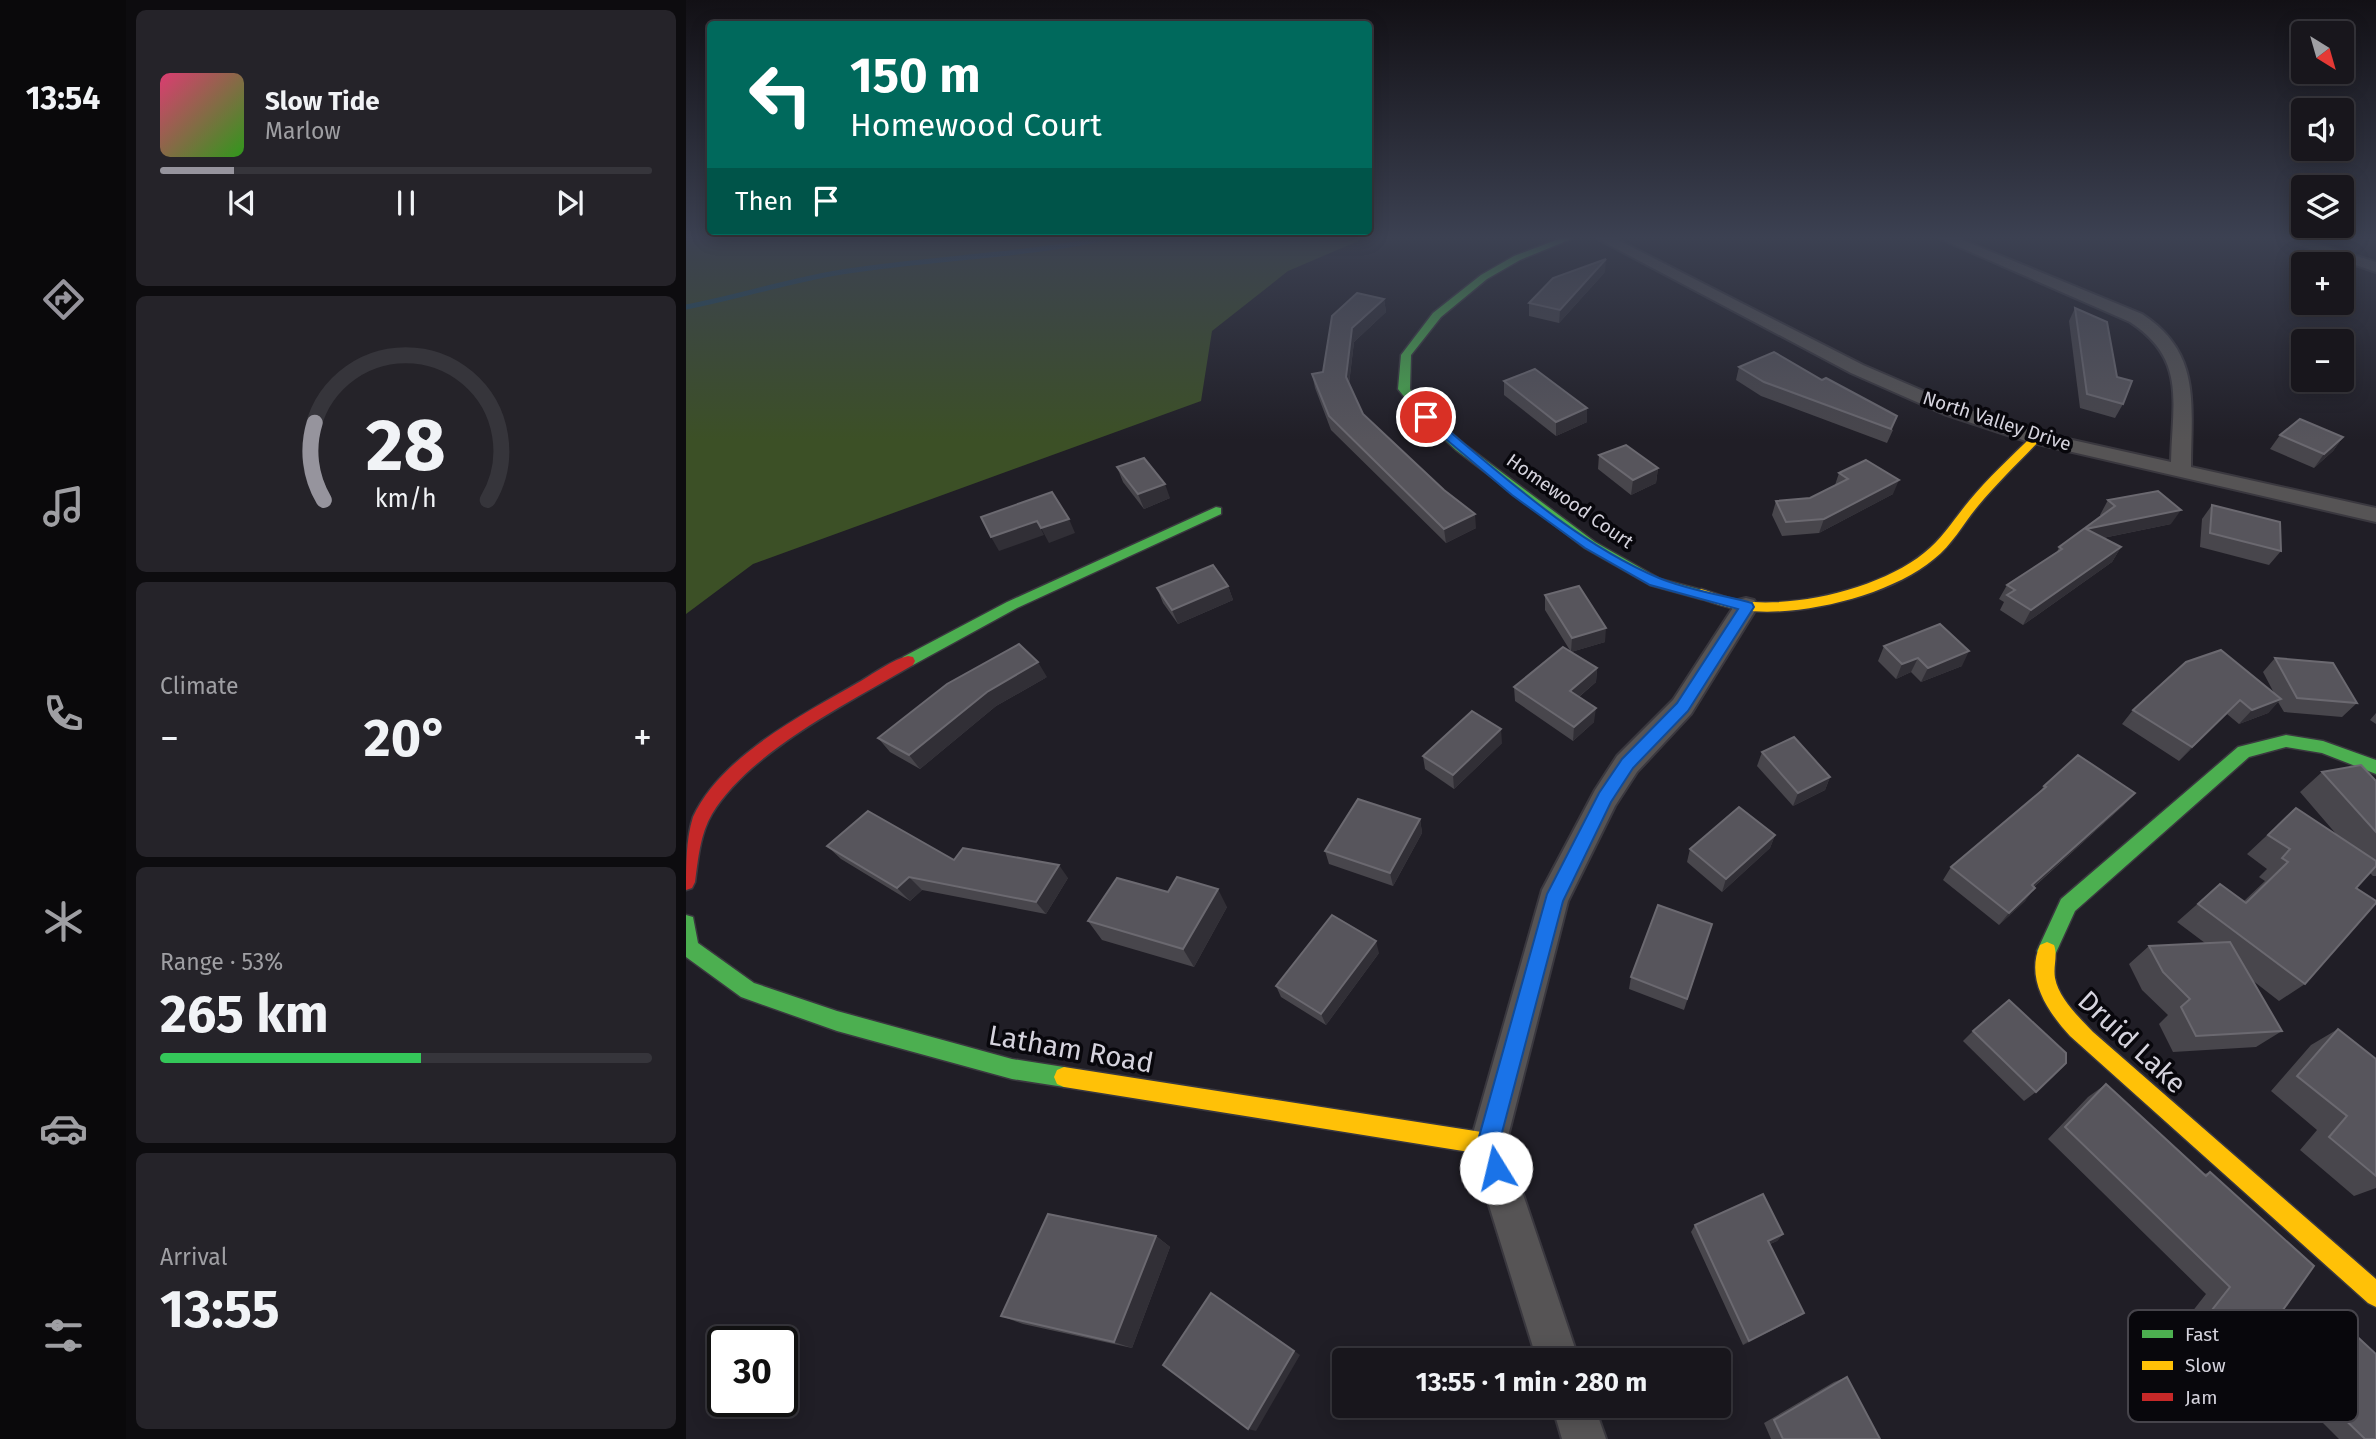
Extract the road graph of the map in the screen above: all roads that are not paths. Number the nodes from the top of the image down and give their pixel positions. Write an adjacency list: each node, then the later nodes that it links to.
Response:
1 (1447, 306): 8 (street, Homewood Court)
2 (1735, 306): 4 (street, North Valley Drive)
3 (2108, 306): 5 (street)
4 (2036, 438): 5 (street, North Valley Drive); 8 (street, Homewood Court)
5 (2181, 473): 7 (street, North Valley Drive)
6 (1216, 511): 10 (street)
7 (2376, 515)
8 (1746, 607): 12 (street)
9 (2376, 767): 13 (street, Druid Lake)
10 (686, 883)
11 (686, 923): 12 (street, Latham Road)
12 (1488, 1144): 14 (street)
13 (2376, 1294)
14 (1554, 1348)
15 (1577, 1418): 16 (street)
16 (1584, 1439)

